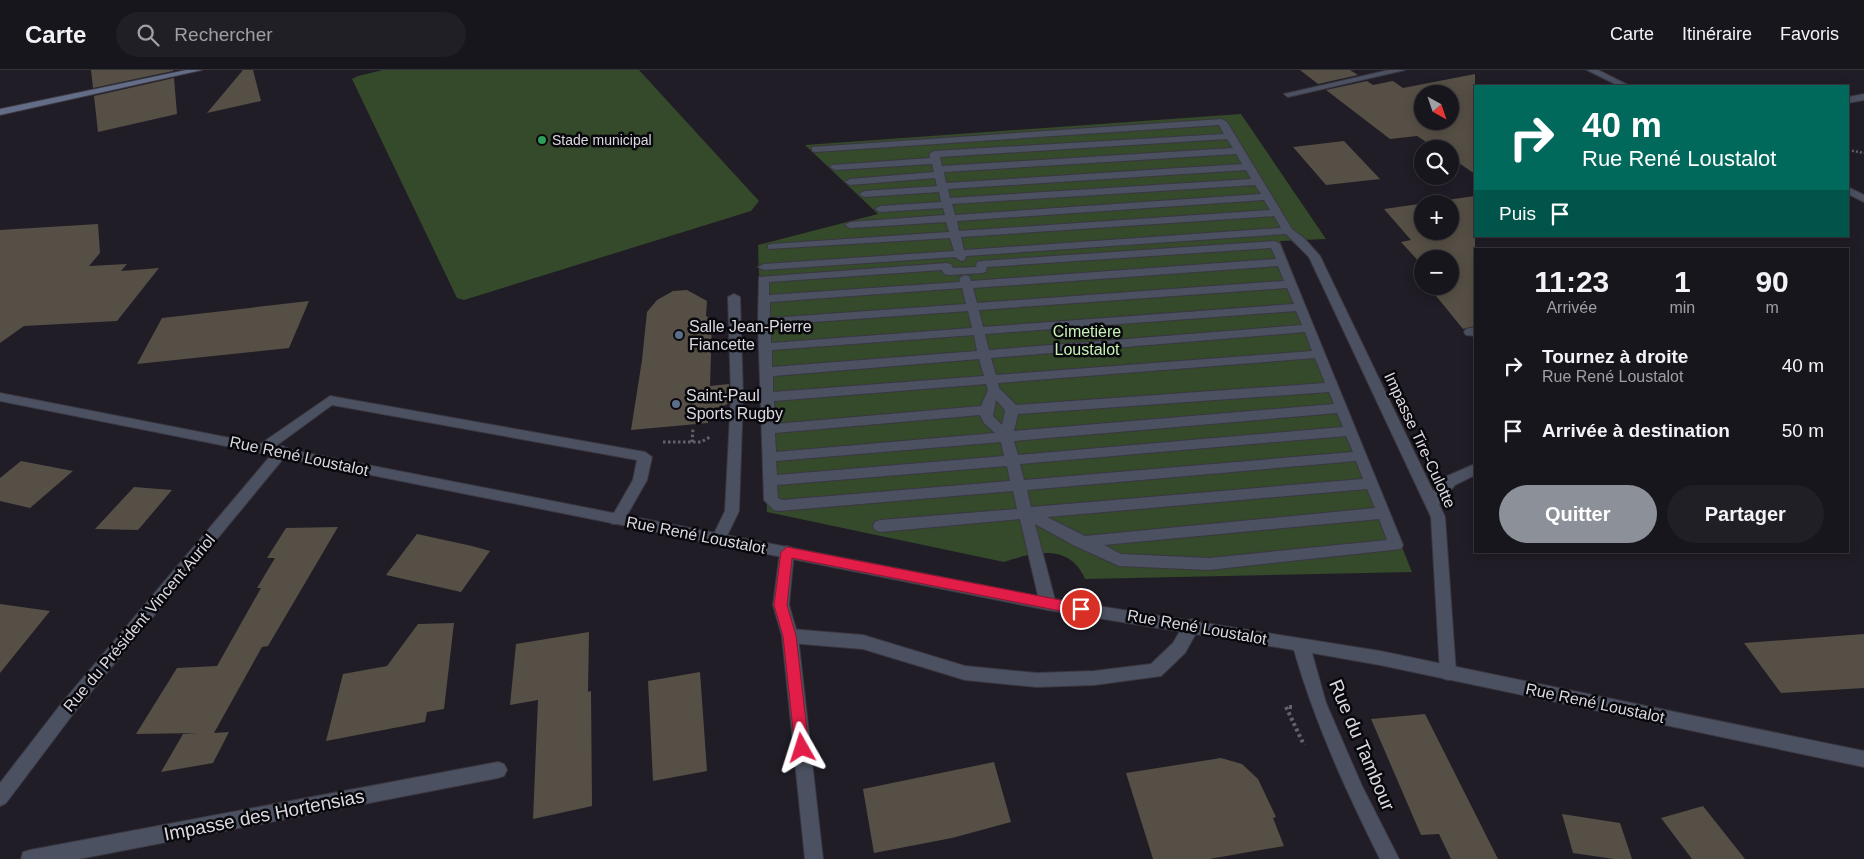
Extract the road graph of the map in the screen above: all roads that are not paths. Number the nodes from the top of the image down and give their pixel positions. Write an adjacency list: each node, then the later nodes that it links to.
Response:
1 (198, 70): 8 (main road)
2 (1400, 70): 5 (street)
3 (1591, 70): 4 (street)
4 (1624, 85)
5 (1288, 94)
6 (1864, 97): 7 (street)
7 (1849, 100)
8 (0, 112)
9 (1082, 131): 10 (street); 11 (street); 12 (street)
10 (1230, 136): 12 (street); 14 (street, Impasse Tire-Culotte)
11 (931, 141): 13 (street); 18 (street)
12 (1088, 145): 15 (street); 18 (street)
13 (815, 149)
14 (1239, 152): 15 (street); 16 (street, Impasse Tire-Culotte)
15 (1095, 160): 18 (street); 19 (street)
16 (1248, 166): 19 (street); 21 (street, Impasse Tire-Culotte)
17 (835, 167): 18 (street)
18 (939, 172): 19 (street); 20 (street); 24 (street); 27 (street)
19 (1102, 176): 22 (street)
20 (850, 182)
21 (1257, 182): 22 (lane); 25 (street, Impasse Tire-Culotte)
22 (1109, 191): 27 (lane); 28 (street)
23 (1849, 191): 26 (street)
24 (864, 194)
25 (1266, 197): 28 (street); 30 (street, Impasse Tire-Culotte)
26 (1864, 199)
27 (947, 203): 29 (street); 31 (street)
28 (1116, 207): 31 (street); 32 (street)
29 (880, 209)
30 (1276, 213): 32 (street); 34 (street, Impasse Tire-Culotte)
31 (950, 218): 33 (street); 35 (street)
32 (1124, 224): 35 (street); 36 (street)
33 (850, 225)
34 (1288, 231): 36 (street); 73 (street, Impasse Tire-Culotte)
35 (955, 235): 37 (street); 39 (street)
36 (1132, 242): 39 (street)
37 (772, 248)
38 (1282, 262): 39 (street); 41 (street); 42 (street)
39 (962, 263): 40 (street); 41 (street); 44 (street)
40 (764, 267)
41 (967, 284): 44 (street); 45 (street)
42 (1291, 284): 45 (lane); 46 (street)
43 (734, 297): 78 (street)
44 (764, 299): 47 (street)
45 (973, 306): 47 (lane); 49 (street)
46 (1301, 307): 48 (street); 49 (lane)
47 (764, 322): 50 (street)
48 (1310, 328): 51 (street); 52 (street)
49 (979, 331): 50 (lane); 51 (street)
50 (766, 347): 53 (street)
51 (985, 354): 53 (street); 54 (street)
52 (1320, 354): 54 (street); 55 (street)
53 (766, 372): 57 (street)
54 (993, 386): 57 (street); 59 (street); 60 (street)
55 (1334, 388): 58 (street); 60 (street)
56 (0, 397): 64 (street, Rue René Loustalot)
57 (767, 397): 61 (street)
58 (1342, 408): 62 (street); 63 (street)
59 (985, 410): 61 (street); 63 (street)
60 (1012, 410): 63 (street)
61 (768, 429): 67 (street)
62 (1352, 431): 66 (street); 68 (street)
63 (1006, 436): 67 (street); 68 (street)
64 (264, 448): 65 (street, Rue René Loustalot); 76 (street)
65 (282, 451): 76 (street, Rue René Loustalot); 88 (street, Rue du Président Vincent Auriol)
66 (1361, 456): 71 (street); 72 (street)
67 (769, 457): 70 (street)
68 (1012, 460): 70 (street); 72 (street)
69 (1474, 469): 73 (street)
70 (770, 481): 72 (street)
71 (1372, 483): 74 (street); 75 (street)
72 (1018, 485): 74 (street)
73 (1431, 503): 85 (street, Impasse Tire-Culotte)
74 (1025, 512): 77 (street); 79 (street); 81 (street)
75 (1384, 513): 79 (street); 79 (street)
76 (617, 520): 78 (street, Rue René Loustalot)
77 (880, 526)
78 (718, 540): 80 (street, Rue René Loustalot)
79 (1079, 542)
80 (787, 552): 81 (street, Rue René Loustalot); 83 (street)
81 (1048, 604): 82 (street, Rue René Loustalot)
82 (1192, 626): 83 (street); 84 (street, Rue René Loustalot)
83 (790, 636): 90 (street)
84 (1301, 645): 85 (street, Rue René Loustalot); 91 (street, Rue du Tambour)
85 (1448, 673): 86 (street, Rue René Loustalot)
86 (1864, 758)
87 (498, 770): 89 (street, Impasse des Hortensias)
88 (0, 797)
89 (30, 859)
90 (814, 859)
91 (1390, 859)

